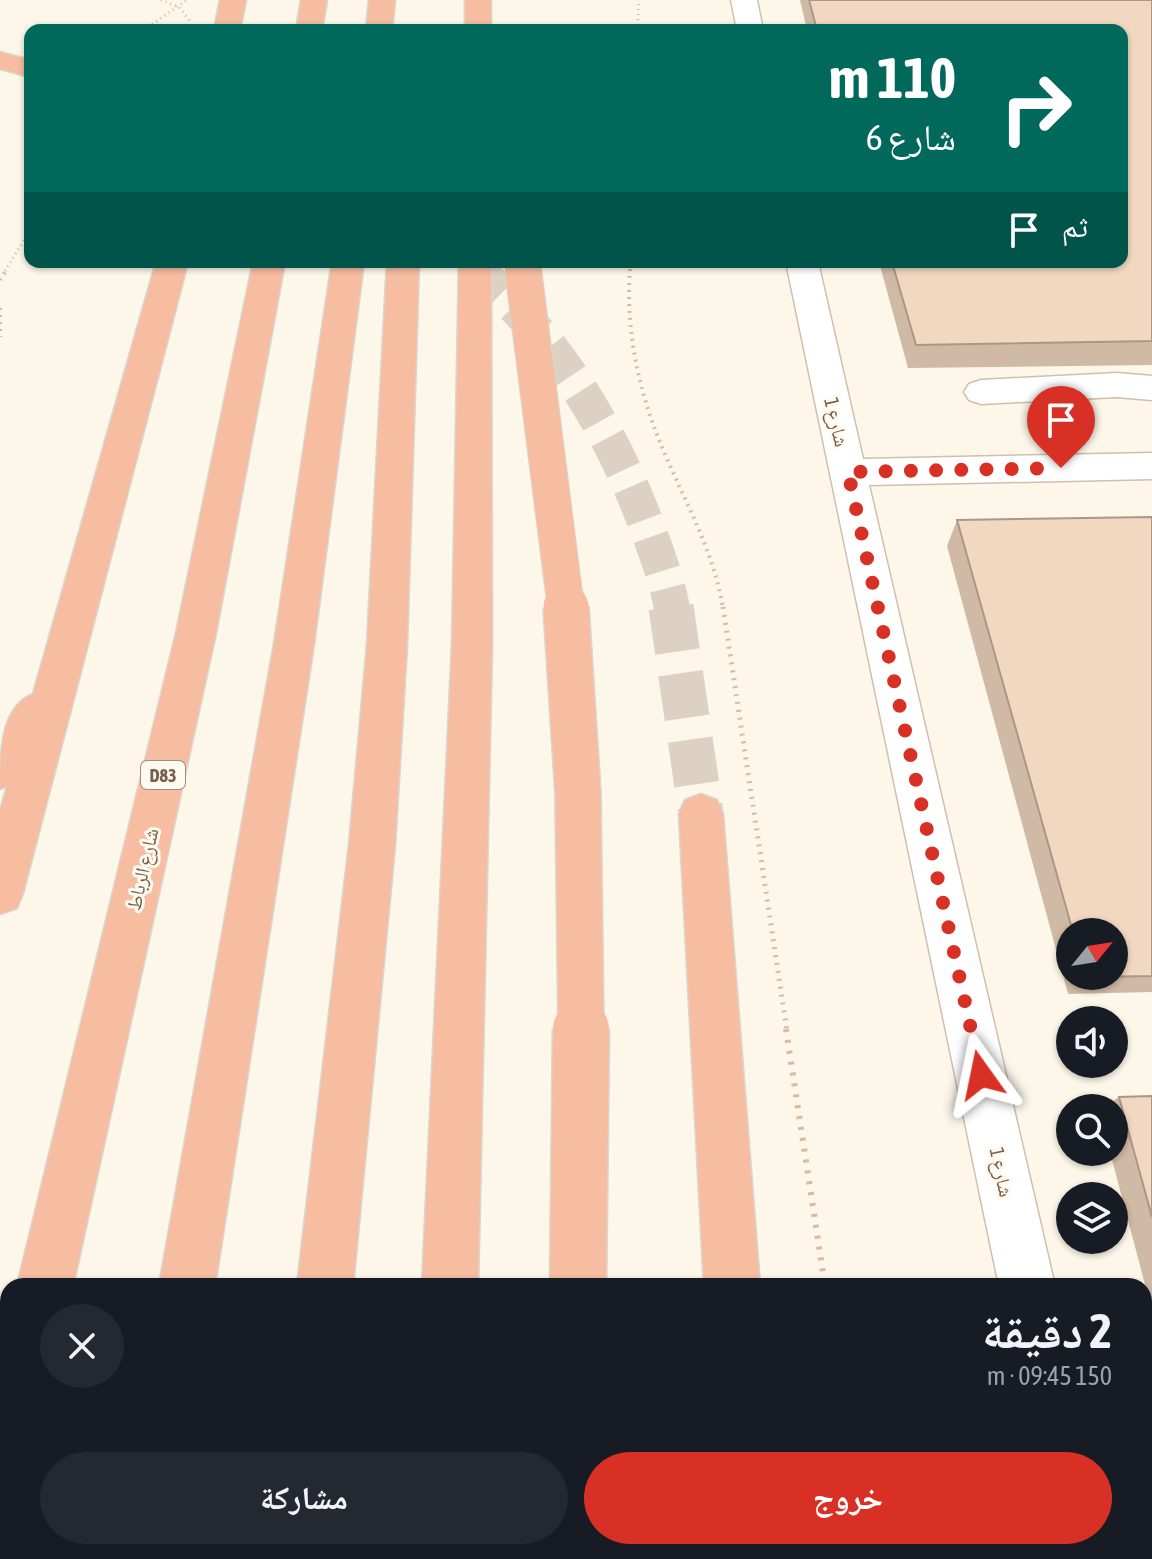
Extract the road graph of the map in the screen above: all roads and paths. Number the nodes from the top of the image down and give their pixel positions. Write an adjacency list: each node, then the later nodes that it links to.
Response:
1 (161, 0): 9 (path)
2 (187, 0): 9 (path)
3 (233, 0): 12 (highway)
4 (314, 0): 13 (highway)
5 (382, 0): 14 (highway)
6 (478, 0): 15 (highway)
7 (639, 0): 16 (path)
8 (744, 0): 17 (street)
9 (179, 7): 10 (path); 11 (path)
10 (153, 24)
11 (188, 24)
12 (228, 24)
13 (310, 24)
14 (380, 24)
15 (478, 24)
16 (637, 24)
17 (749, 24)
18 (0, 60): 19 (highway)
19 (24, 67)
20 (24, 240): 29 (path)
21 (170, 268): 36 (highway)
22 (268, 268): 40 (highway, شارع الرباط / D83)
23 (347, 268): 41 (highway)
24 (403, 268): 42 (highway)
25 (475, 268): 43 (highway)
26 (523, 268): 44 (highway, bridge)
27 (630, 268): 46 (path)
28 (803, 268): 35 (street, شارع 1)
29 (0, 280)
30 (0, 308): 31 (path)
31 (0, 337)
32 (1152, 388): 33 (street)
33 (981, 392)
34 (1152, 466): 35 (street)
35 (848, 472): 47 (street, شارع 1)
36 (64, 660): 37 (highway); 39 (highway)
37 (0, 770)
38 (701, 814): 45 (highway)
39 (0, 893)
40 (47, 1278)
41 (188, 1278)
42 (326, 1278)
43 (450, 1278)
44 (578, 1278)
45 (731, 1278)
46 (824, 1278)
47 (1025, 1278)

